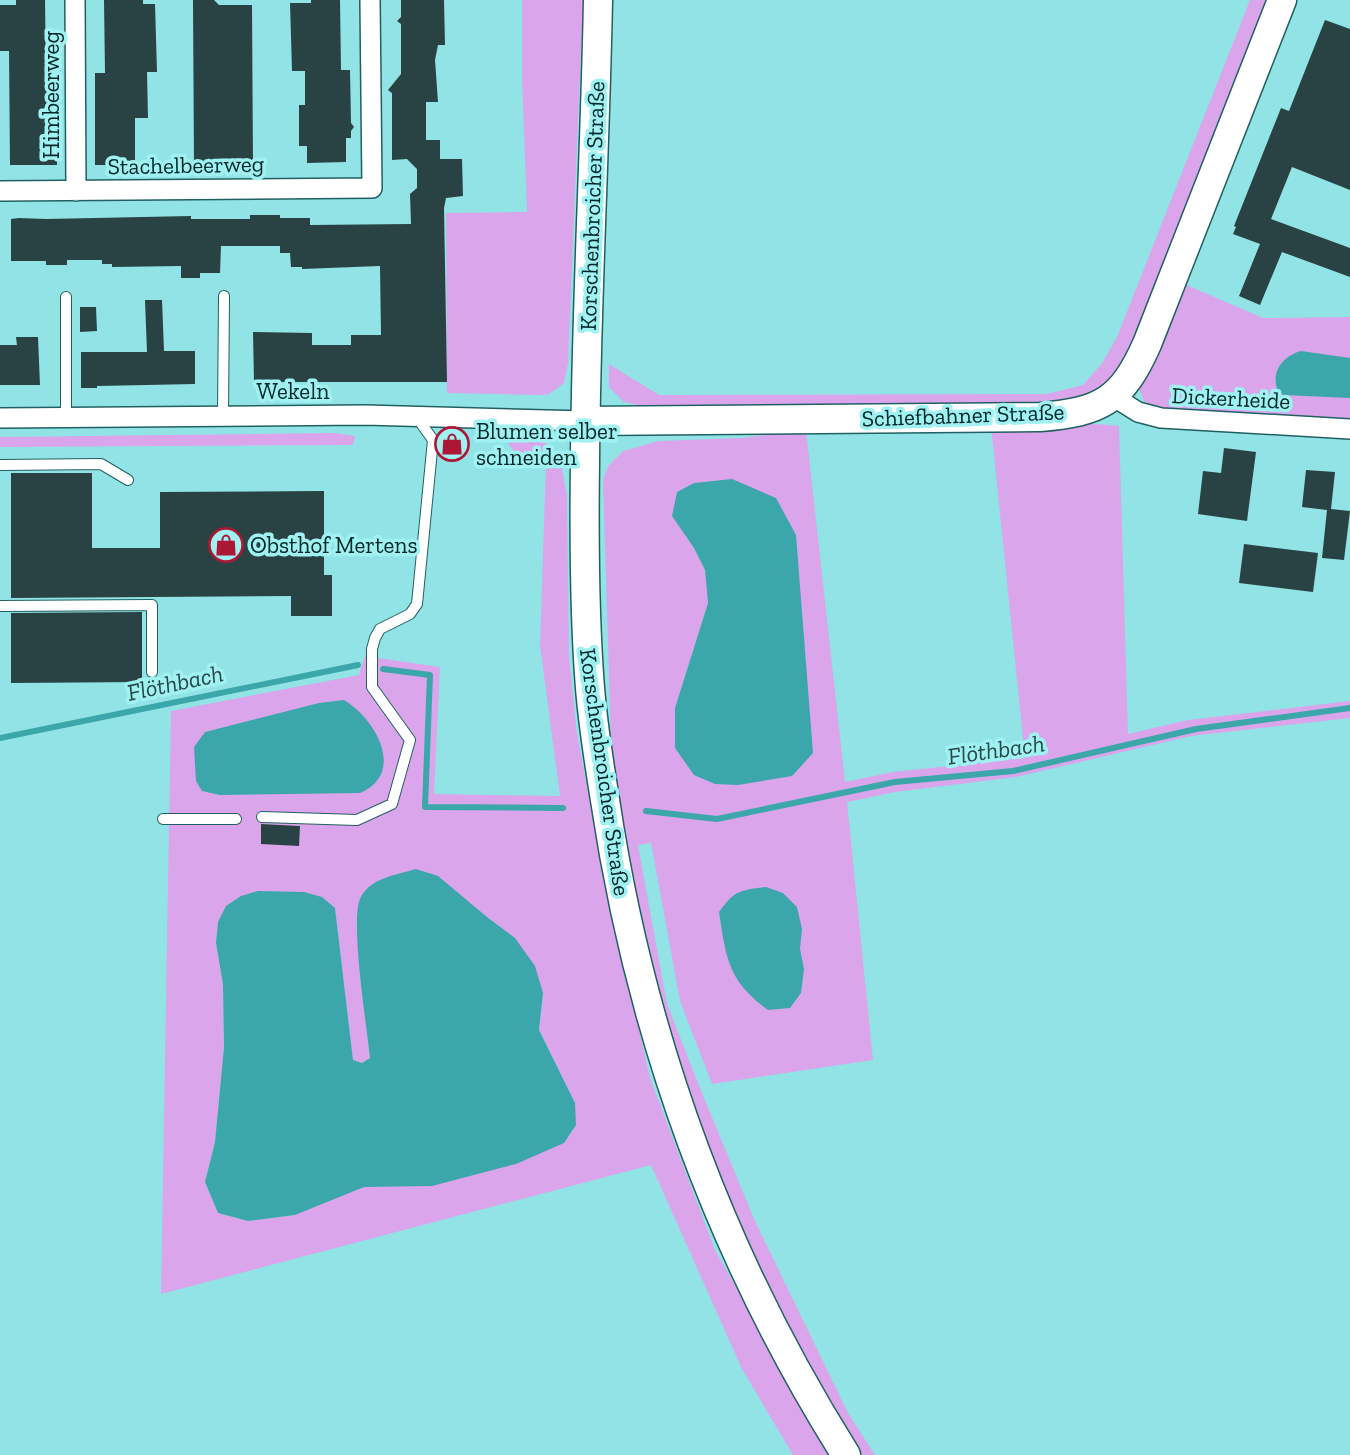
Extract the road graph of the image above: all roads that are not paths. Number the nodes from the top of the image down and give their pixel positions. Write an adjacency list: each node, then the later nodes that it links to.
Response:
1 (75, 0): 6 (street, Himbeerweg)
2 (370, 0): 6 (street, Stachelbeerweg)
3 (598, 0): 14 (main road, Korschenbroicher Straße)
4 (1283, 0): 9 (main road)
5 (0, 191): 6 (street, Stachelbeerweg)
6 (76, 191)
7 (224, 296): 10 (lane)
8 (66, 298): 12 (lane)
9 (1114, 397): 14 (main road, Schiefbahner Straße); 15 (street, Dickerheide)
10 (223, 415): 11 (street, Wekeln); 12 (street, Wekeln)
11 (416, 416): 14 (street, Wekeln); 20 (lane)
12 (66, 417): 13 (street, Wekeln)
13 (0, 418)
14 (585, 421): 23 (main road, Korschenbroicher Straße)
15 (1350, 429)
16 (0, 465): 17 (lane)
17 (128, 480)
18 (0, 606): 19 (lane)
19 (152, 672)
20 (262, 817)
21 (163, 819): 22 (lane)
22 (236, 819)
23 (846, 1455)

